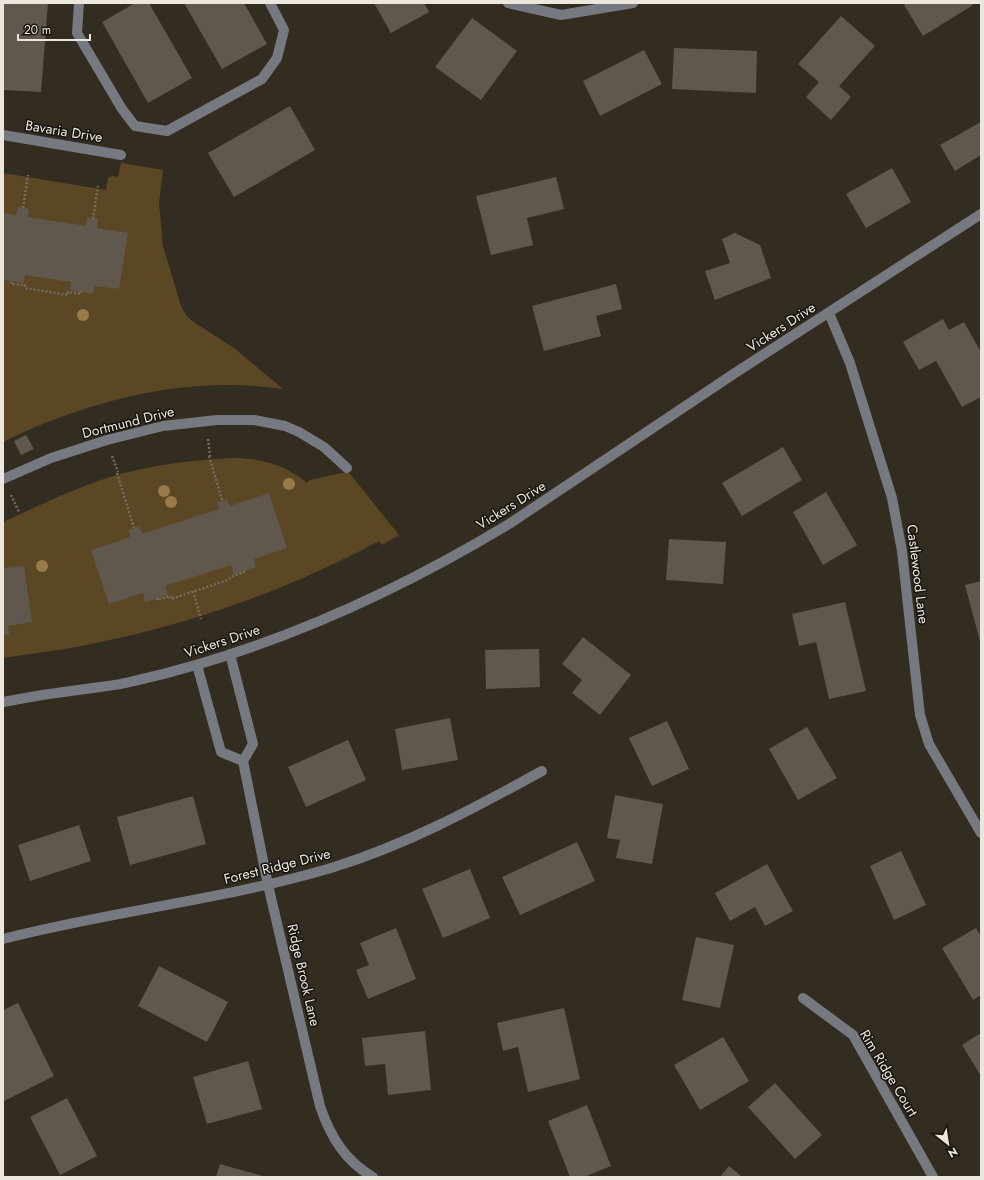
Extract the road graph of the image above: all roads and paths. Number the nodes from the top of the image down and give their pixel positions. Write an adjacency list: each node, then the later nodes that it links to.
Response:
1 (78, 3): 2 (street)
2 (270, 3)
3 (508, 3): 4 (street)
4 (633, 3)
5 (3, 135): 6 (street, Bavaria Drive)
6 (121, 155)
7 (28, 174): 9 (path)
8 (98, 186): 11 (path)
9 (23, 208)
10 (981, 214): 14 (street, Vickers Drive)
11 (93, 219)
12 (12, 282): 13 (path)
13 (81, 292)
14 (829, 313): 25 (street, Vickers Drive); 30 (street, Castlewood Lane)
15 (209, 456): 19 (path)
16 (347, 468): 18 (street, Dortmund Drive)
17 (117, 473): 20 (path)
18 (3, 479)
19 (222, 500)
20 (134, 528)
21 (244, 571): 22 (path)
22 (193, 591): 23 (path); 24 (path)
23 (156, 598)
24 (201, 619)
25 (230, 654): 26 (street, Vickers Drive); 28 (street)
26 (197, 665): 27 (street, Vickers Drive); 28 (street)
27 (3, 702)
28 (243, 761): 31 (street, Ridge Brook Lane)
29 (542, 771): 31 (street, Forest Ridge Drive)
30 (981, 833)
31 (268, 885): 32 (street, Forest Ridge Drive); 34 (street, Ridge Brook Lane)
32 (3, 939)
33 (803, 998): 35 (street, Rim Ridge Court)
34 (373, 1177)
35 (933, 1177)

